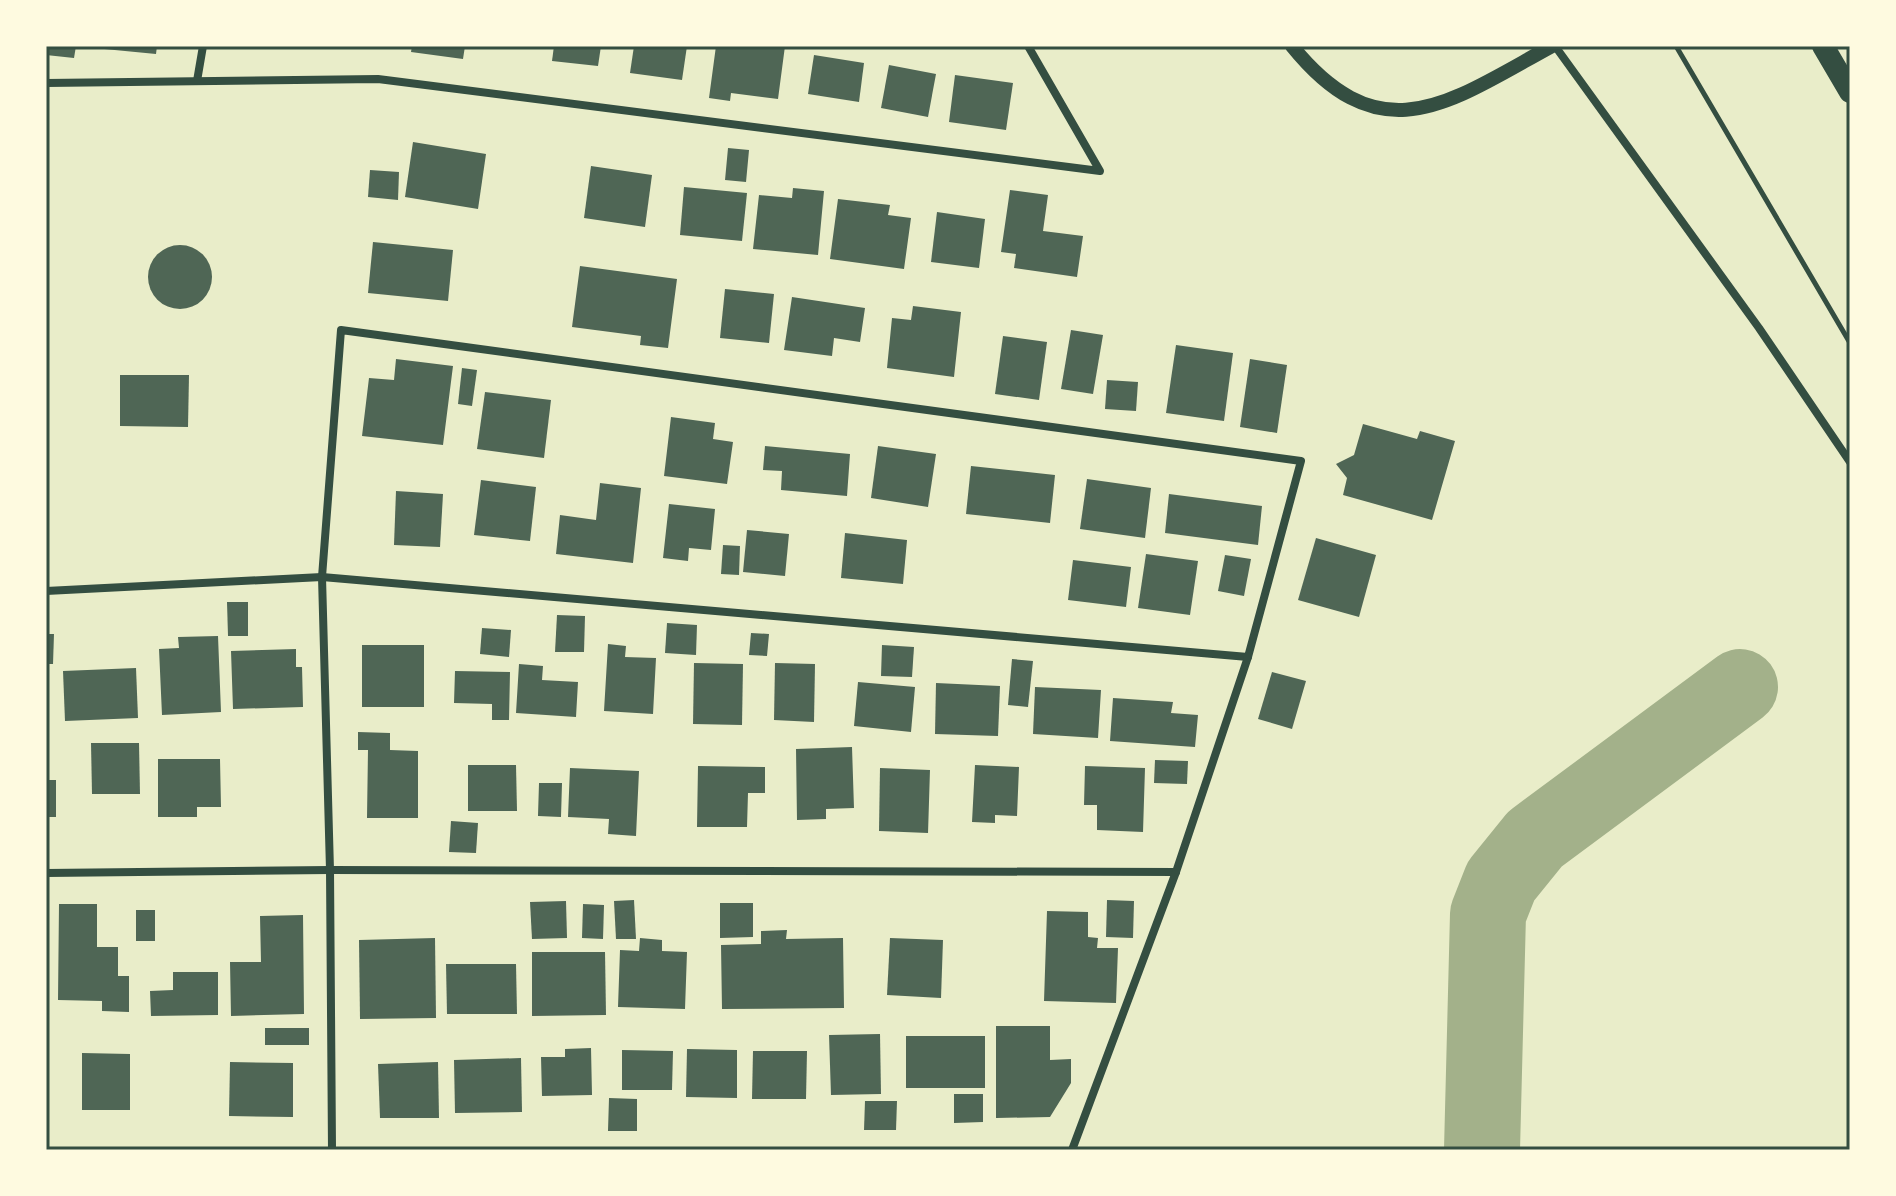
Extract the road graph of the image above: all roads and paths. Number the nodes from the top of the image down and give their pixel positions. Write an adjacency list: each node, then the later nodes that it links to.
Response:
1 (203, 46): 7 (street)
2 (1028, 46): 7 (street)
3 (1292, 46): 4 (street)
4 (1553, 46): 11 (street)
5 (1676, 46): 10 (path)
6 (1823, 46): 9 (highway)
7 (197, 81): 8 (street)
8 (46, 83)
9 (1850, 92)
10 (1850, 343)
11 (1850, 462)
12 (322, 577): 13 (street); 14 (street); 14 (street); 15 (street)
13 (46, 591)
14 (1248, 657): 16 (street)
15 (330, 870): 16 (street); 17 (street); 18 (street)
16 (1176, 872): 19 (street)
17 (46, 873)
18 (332, 1150)
19 (1072, 1150)

